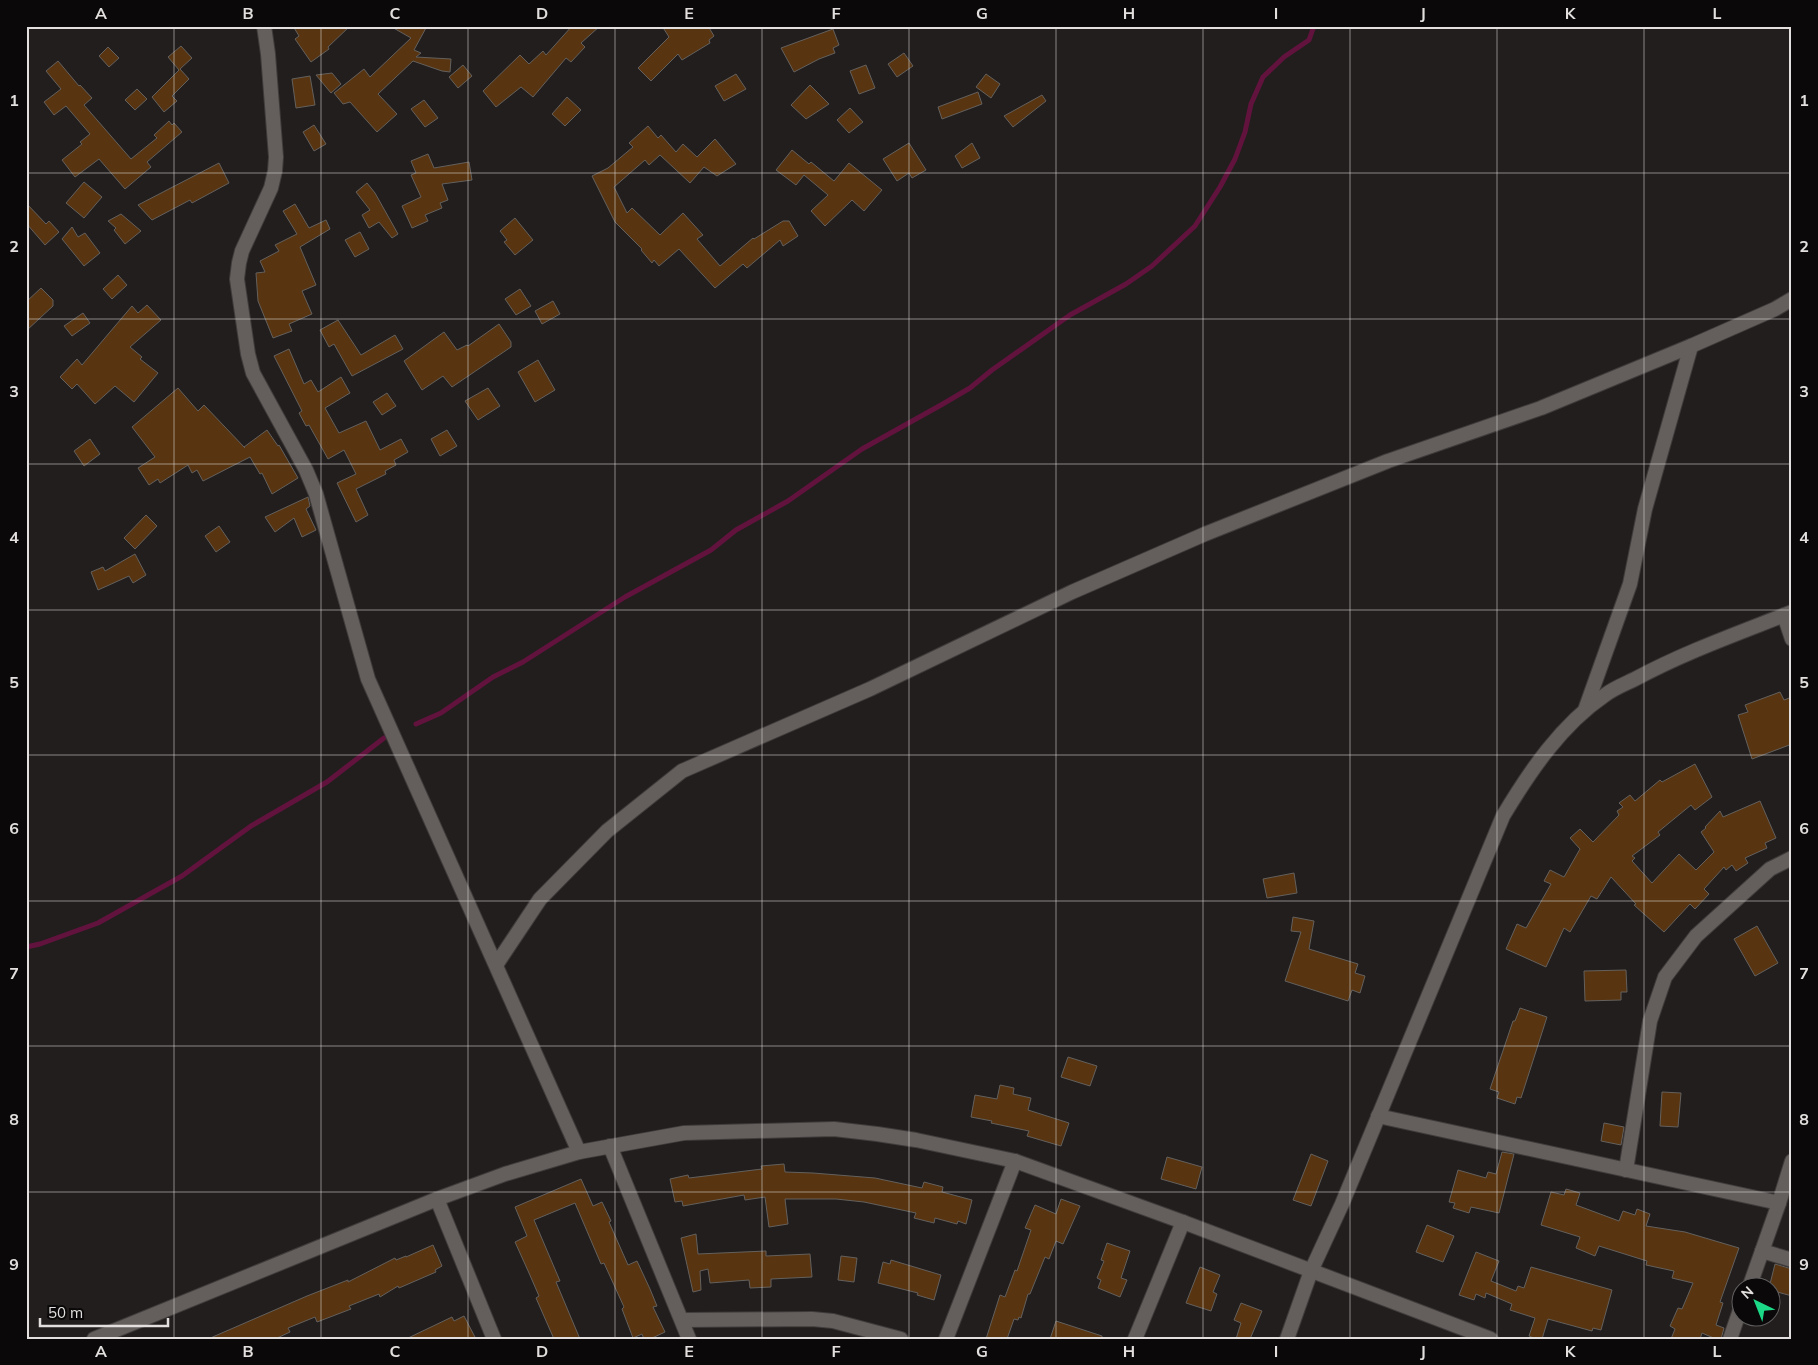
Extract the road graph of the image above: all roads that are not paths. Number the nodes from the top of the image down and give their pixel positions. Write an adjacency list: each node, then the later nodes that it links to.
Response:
1 (264, 26): 8 (street)
2 (1792, 299): 3 (street)
3 (1691, 346): 6 (street); 8 (street)
4 (1788, 614): 5 (street); 6 (street)
5 (1792, 639)
6 (1585, 711): 9 (street)
7 (1792, 858): 14 (street)
8 (496, 966): 11 (street)
9 (1378, 1116): 14 (street); 20 (street)
10 (610, 1146): 11 (street); 12 (street); 22 (street)
11 (579, 1152): 15 (street)
12 (1016, 1161): 17 (street); 27 (street)
13 (1792, 1161): 16 (street)
14 (1626, 1170): 16 (street)
15 (437, 1199): 23 (street); 24 (street)
16 (1779, 1203): 18 (street)
17 (1184, 1222): 20 (street); 28 (street)
18 (1762, 1251): 19 (street); 21 (street)
19 (1792, 1260)
20 (1311, 1271): 29 (street); 30 (street)
21 (1753, 1278)
22 (683, 1320): 25 (street); 26 (street)
23 (94, 1339)
24 (494, 1339)
25 (689, 1339)
26 (901, 1339)
27 (946, 1339)
28 (1135, 1339)
29 (1287, 1339)
30 (1490, 1339)

